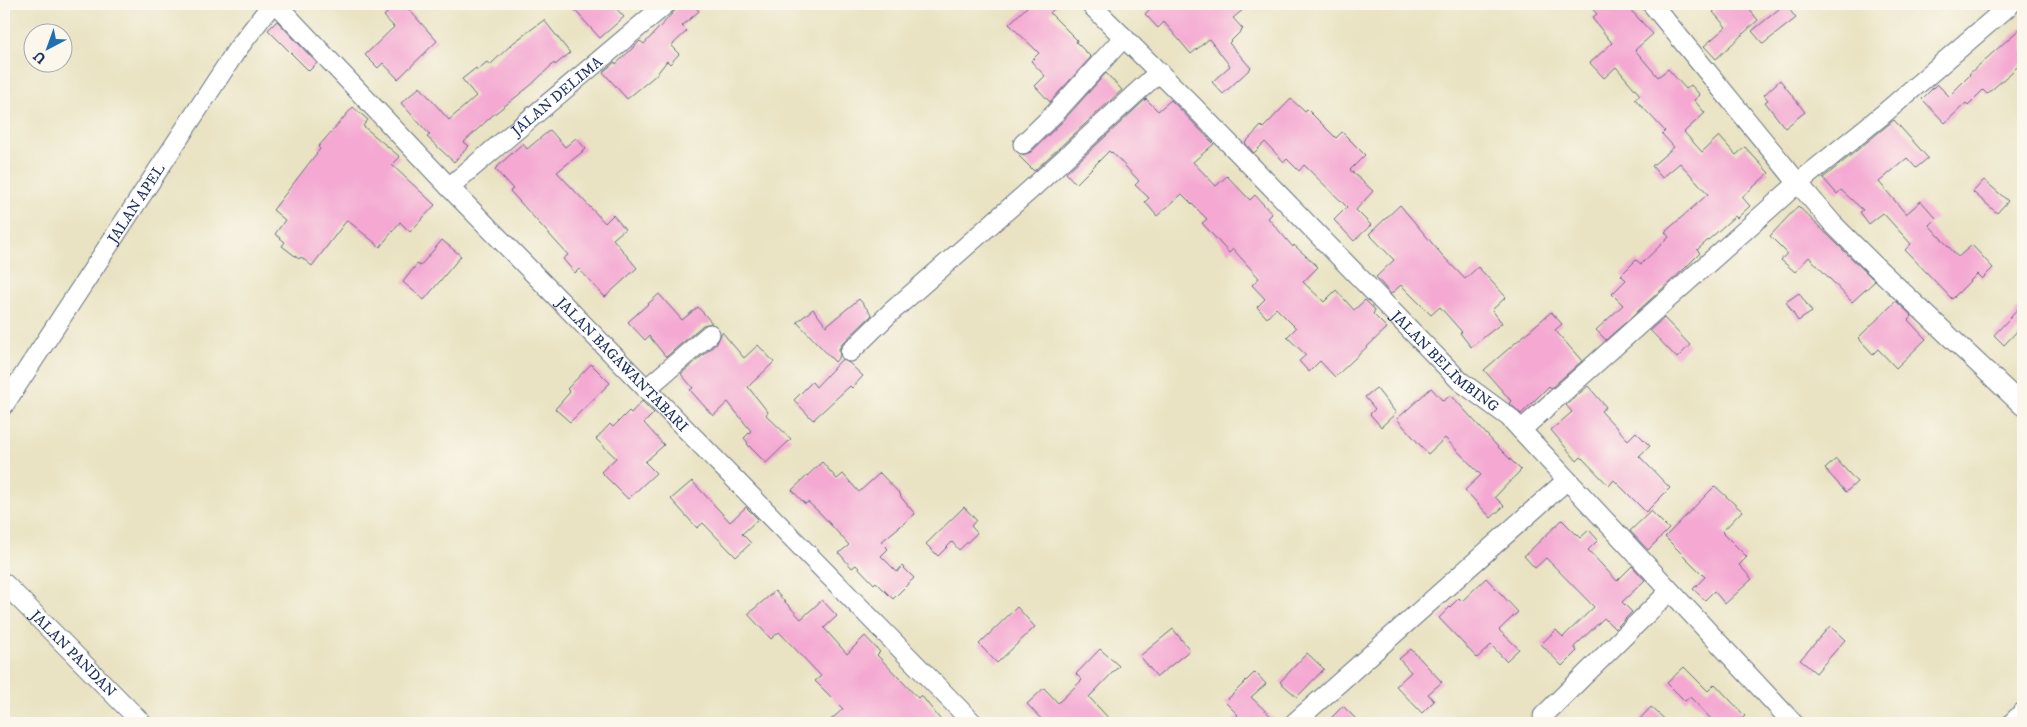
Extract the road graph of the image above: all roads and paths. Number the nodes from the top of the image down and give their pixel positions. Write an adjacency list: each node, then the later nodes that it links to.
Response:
1 (274, 4): 10 (street, JALAN BAGAWANTABARI); 14 (street, JALAN APEL)
2 (666, 4): 10 (street, JALAN DELIMA)
3 (1090, 4): 6 (street, JALAN BELIMBING)
4 (1652, 4): 9 (street)
5 (2003, 6): 9 (street)
6 (1124, 37): 7 (street, JALAN BELIMBING); 8 (street)
7 (1159, 72): 12 (street); 16 (street, JALAN BELIMBING)
8 (1023, 144)
9 (1798, 183): 15 (street); 16 (street)
10 (449, 187): 13 (street, JALAN BAGAWANTABARI)
11 (710, 334): 13 (street)
12 (850, 352)
13 (646, 389): 23 (street, JALAN BAGAWANTABARI)
14 (4, 405)
15 (2023, 406)
16 (1521, 430): 17 (street, JALAN BELIMBING)
17 (1567, 480): 19 (street, JALAN BELIMBING); 24 (street)
18 (4, 583): 22 (street, JALAN PANDAN)
19 (1670, 590): 21 (street); 25 (street, JALAN BELIMBING)
20 (2023, 712): 26 (street)
21 (1543, 716)
22 (142, 723)
23 (972, 723)
24 (1294, 723)
25 (1793, 723)
26 (2012, 723)

